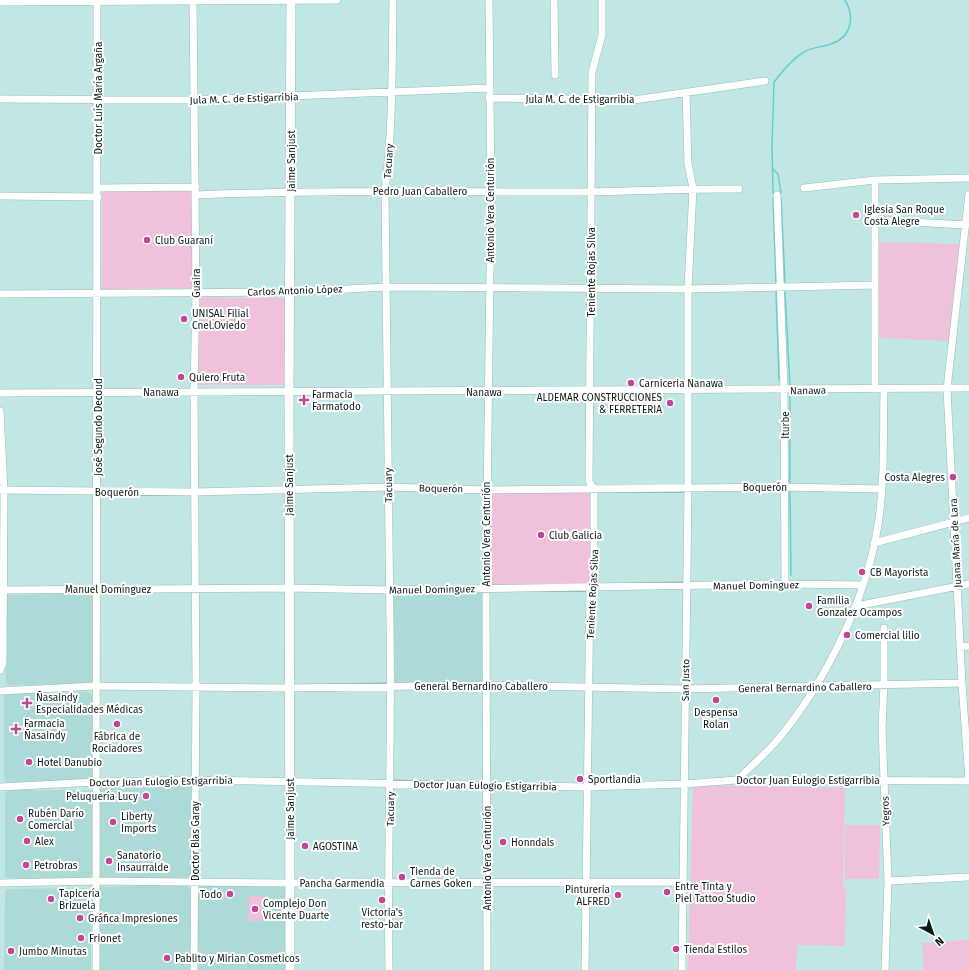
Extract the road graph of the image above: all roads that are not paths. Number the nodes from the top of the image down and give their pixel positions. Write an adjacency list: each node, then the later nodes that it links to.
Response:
1 (337, 0): 8 (street)
2 (392, 0): 13 (street, Tacuary)
3 (489, 0): 12 (street, Antonio Vera Centurión)
4 (554, 0): 10 (street)
5 (602, 0): 20 (street, Teniente Rojas Silva)
6 (97, 1): 7 (street); 9 (street); 18 (street, Doctor Luís María Argaña)
7 (194, 1): 8 (street); 19 (street, Guaira)
8 (291, 1): 15 (main road, Jaime Sanjust)
9 (0, 2)
10 (555, 75)
11 (765, 81): 14 (street, Jula M. C. de Estigarribia)
12 (489, 88): 13 (street, Jula M. C. de Estigarribia); 16 (street, Antonio Vera Centurión)
13 (392, 92): 15 (street, Jula M. C. de Estigarribia); 29 (street, Tacuary)
14 (686, 92): 20 (street, Jula M. C. de Estigarribia); 24 (street, San Justo)
15 (291, 96): 19 (street, Jula M. C. de Estigarribia); 28 (main road, Jaime Sanjust)
16 (489, 98): 20 (street, Jula M. C. de Estigarribia); 30 (street, Antonio Vera Centurión)
17 (0, 99): 18 (street, Jula M. C. de Estigarribia)
18 (98, 100): 19 (street, Jula M. C. de Estigarribia); 23 (street, Doctor Luís María Argaña)
19 (195, 100): 27 (street, Guaira)
20 (592, 100): 31 (street, Teniente Rojas Silva)
21 (969, 178): 22 (street)
22 (875, 180): 25 (street); 36 (street)
23 (98, 188): 27 (street, Pedro Juan Caballero); 35 (street, Doctor Luís María Argaña)
24 (693, 188): 26 (street, Pedro Juan Caballero); 31 (street, Pedro Juan Caballero); 44 (street, San Justo)
25 (804, 188)
26 (739, 189)
27 (196, 191): 28 (street, Pedro Juan Caballero); 45 (street, Guaira)
28 (291, 191): 29 (street, Pedro Juan Caballero); 46 (main road, Jaime Sanjust)
29 (385, 191): 30 (street, Pedro Juan Caballero); 40 (street, Tacuary)
30 (491, 192): 31 (street, Pedro Juan Caballero); 42 (street, Antonio Vera Centurión)
31 (592, 192): 43 (street, Teniente Rojas Silva)
32 (969, 194): 37 (street, Juana María de Lara)
33 (777, 195): 41 (street, Iturbe)
34 (0, 196): 35 (street)
35 (98, 197): 47 (street, José Segundo Decoud)
36 (874, 220): 37 (street); 39 (street)
37 (966, 225): 38 (street, Juana María de Lara)
38 (966, 257): 52 (street, Juana María de Lara)
39 (875, 285): 41 (street, Carlos Antonio López); 50 (street)
40 (386, 287): 42 (street, Carlos Antonio López); 46 (street, Carlos Antonio López); 54 (street, Tacuary)
41 (781, 287): 44 (street, Carlos Antonio López); 53 (street, Iturbe)
42 (490, 288): 43 (street, Carlos Antonio López); 60 (street, Antonio Vera Centurión)
43 (591, 289): 44 (street, Carlos Antonio López); 61 (street, Teniente Rojas Silva)
44 (688, 289): 55 (street, San Justo)
45 (196, 292): 46 (street, Carlos Antonio López); 47 (street, Carlos Antonio López); 58 (street, Guaira)
46 (290, 292): 59 (main road, Jaime Sanjust)
47 (98, 293): 48 (street, Carlos Antonio López); 57 (street, José Segundo Decoud)
48 (0, 294)
49 (969, 388): 52 (street, Nanawa)
50 (875, 389): 51 (street, Nanawa); 53 (street, Nanawa)
51 (884, 389): 52 (street, Nanawa); 67 (street)
52 (947, 389): 74 (street, Juana María de Lara)
53 (784, 390): 55 (street, Nanawa); 64 (street, Iturbe)
54 (386, 391): 59 (street, Nanawa); 60 (street, Nanawa); 63 (street, Tacuary)
55 (688, 391): 61 (street, Nanawa); 65 (street, San Justo)
56 (0, 392): 57 (street, Nanawa)
57 (98, 392): 58 (street, Nanawa); 71 (street, José Segundo Decoud)
58 (194, 392): 59 (street, Nanawa); 72 (street, Guaira)
59 (289, 392): 69 (main road, Jaime Sanjust)
60 (488, 392): 61 (street, Nanawa); 70 (street, Antonio Vera Centurión)
61 (590, 392): 66 (street, Teniente Rojas Silva)
62 (0, 411): 68 (street)
63 (388, 487): 69 (street, Boquerón); 70 (street, Boquerón); 87 (street, Tacuary)
64 (785, 487): 65 (street, Boquerón); 67 (street, Boquerón); 76 (street, Iturbe)
65 (688, 488): 66 (street, Boquerón); 79 (street, San Justo)
66 (594, 489): 70 (street, Boquerón); 83 (street, Teniente Rojas Silva)
67 (881, 489): 75 (street)
68 (2, 490): 71 (street, Boquerón); 86 (street)
69 (290, 490): 72 (street, Boquerón); 81 (main road, Jaime Sanjust)
70 (486, 490): 82 (street, Antonio Vera Centurión)
71 (97, 492): 72 (street, Boquerón); 84 (street, José Segundo Decoud)
72 (194, 492): 85 (street, Guaira)
73 (969, 518): 74 (street)
74 (954, 522): 75 (street); 80 (street, Juana María de Lara)
75 (874, 543): 78 (street)
76 (785, 584): 78 (street, Manuel Domínguez); 79 (street, Manuel Domínguez)
77 (969, 584): 80 (street)
78 (863, 585): 88 (street)
79 (687, 586): 83 (street, Manuel Domínguez); 102 (street, San Justo)
80 (957, 586): 88 (street); 91 (street, Juana María de Lara)
81 (290, 588): 85 (street, Manuel Domínguez); 87 (street, Manuel Domínguez); 101 (main road, Jaime Sanjust)
82 (486, 588): 83 (street, Manuel Domínguez); 87 (street, Manuel Domínguez); 94 (street, Antonio Vera Centurión)
83 (590, 588): 99 (street, Teniente Rojas Silva)
84 (96, 589): 85 (street, Manuel Domínguez); 86 (street, Manuel Domínguez); 96 (street, José Segundo Decoud)
85 (195, 589): 98 (street, Guaira)
86 (1, 590): 92 (street)
87 (389, 590): 97 (street, Tacuary)
88 (856, 606): 100 (street)
89 (884, 628): 95 (street, Yegros)
90 (969, 646): 91 (street)
91 (960, 647): 93 (street, Juana María de Lara)
92 (0, 670)
93 (962, 683): 95 (street, General Bernardino Caballero); 104 (street, Juana María de Lara)
94 (488, 685): 97 (street, General Bernardino Caballero); 99 (street, General Bernardino Caballero); 114 (street, Antonio Vera Centurión)
95 (884, 685): 100 (street, General Bernardino Caballero); 108 (street, Yegros)
96 (96, 686): 98 (street, General Bernardino Caballero); 103 (street, General Bernardino Caballero); 111 (street, José Segundo Decoud)
97 (390, 686): 101 (street, General Bernardino Caballero); 112 (street, Tacuary)
98 (196, 687): 101 (street, General Bernardino Caballero); 106 (street, Doctor Blas Garay)
99 (588, 687): 102 (street, General Bernardino Caballero); 116 (street, Teniente Rojas Silva)
100 (816, 687): 102 (street, General Bernardino Caballero); 107 (street)
101 (290, 688): 109 (main road, Jaime Sanjust)
102 (685, 689): 113 (street, San Justo)
103 (0, 691)
104 (966, 710): 105 (street, Juana María de Lara)
105 (968, 763): 110 (street, Juana María de Lara)
106 (195, 780): 109 (street, Doctor Juan Eulogio Estigarribia); 111 (street, Doctor Juan Eulogio Estigarribia); 120 (street, Doctor Blas Garay)
107 (737, 780): 108 (street, Doctor Juan Eulogio Estigarribia); 113 (street, Doctor Juan Eulogio Estigarribia)
108 (884, 780): 110 (street, Doctor Juan Eulogio Estigarribia); 119 (street, Yegros)
109 (290, 781): 112 (street, Doctor Juan Eulogio Estigarribia); 124 (main road, Jaime Sanjust)
110 (969, 781)
111 (96, 782): 115 (street, Doctor Juan Eulogio Estigarribia); 118 (street, José Segundo Decoud)
112 (390, 783): 114 (street, Doctor Juan Eulogio Estigarribia); 125 (street, Tacuary)
113 (684, 784): 116 (street, Doctor Juan Eulogio Estigarribia); 122 (street, San Justo)
114 (488, 786): 116 (street, Doctor Juan Eulogio Estigarribia); 121 (street, Antonio Vera Centurión)
115 (0, 787)
116 (586, 787): 126 (street, Teniente Rojas Silva)
117 (969, 877): 119 (street)
118 (96, 880): 120 (street, Pancha Garmendia); 123 (street, Pancha Garmendia); 127 (street, José Segundo Decoud)
119 (888, 881): 134 (street, Yegros)
120 (194, 882): 124 (street, Pancha Garmendia); 128 (street, Doctor Blas Garay)
121 (487, 882): 125 (street, Pancha Garmendia); 126 (street, Pancha Garmendia); 131 (street, Antonio Vera Centurión)
122 (684, 882): 126 (street, Pancha Garmendia); 133 (street, San Justo)
123 (0, 883)
124 (290, 883): 125 (street, Pancha Garmendia); 129 (main road, Jaime Sanjust)
125 (388, 883): 130 (street, Tacuary)
126 (586, 883): 132 (street, Teniente Rojas Silva)
127 (96, 970)
128 (194, 970)
129 (290, 970)
130 (389, 970)
131 (487, 970)
132 (585, 970)
133 (682, 970)
134 (886, 970)

